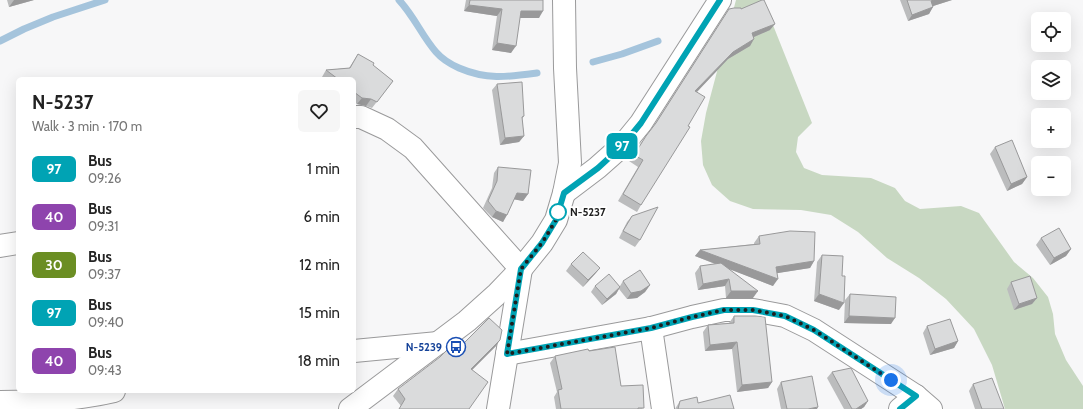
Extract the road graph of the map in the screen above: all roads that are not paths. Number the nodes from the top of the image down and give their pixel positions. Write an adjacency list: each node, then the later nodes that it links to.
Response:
1 (564, 0): 4 (street)
2 (720, 0): 4 (street)
3 (356, 117): 7 (street)
4 (564, 193): 7 (street)
5 (16, 243): 6 (street)
6 (0, 246)
7 (521, 269): 9 (street); 11 (street)
8 (651, 328): 11 (street); 14 (street); 17 (street)
9 (438, 343): 10 (street); 15 (street)
10 (356, 351)
11 (507, 354): 16 (street)
12 (106, 393): 13 (street)
13 (0, 402)
14 (916, 405)
15 (350, 409)
16 (498, 409)
17 (663, 409)

